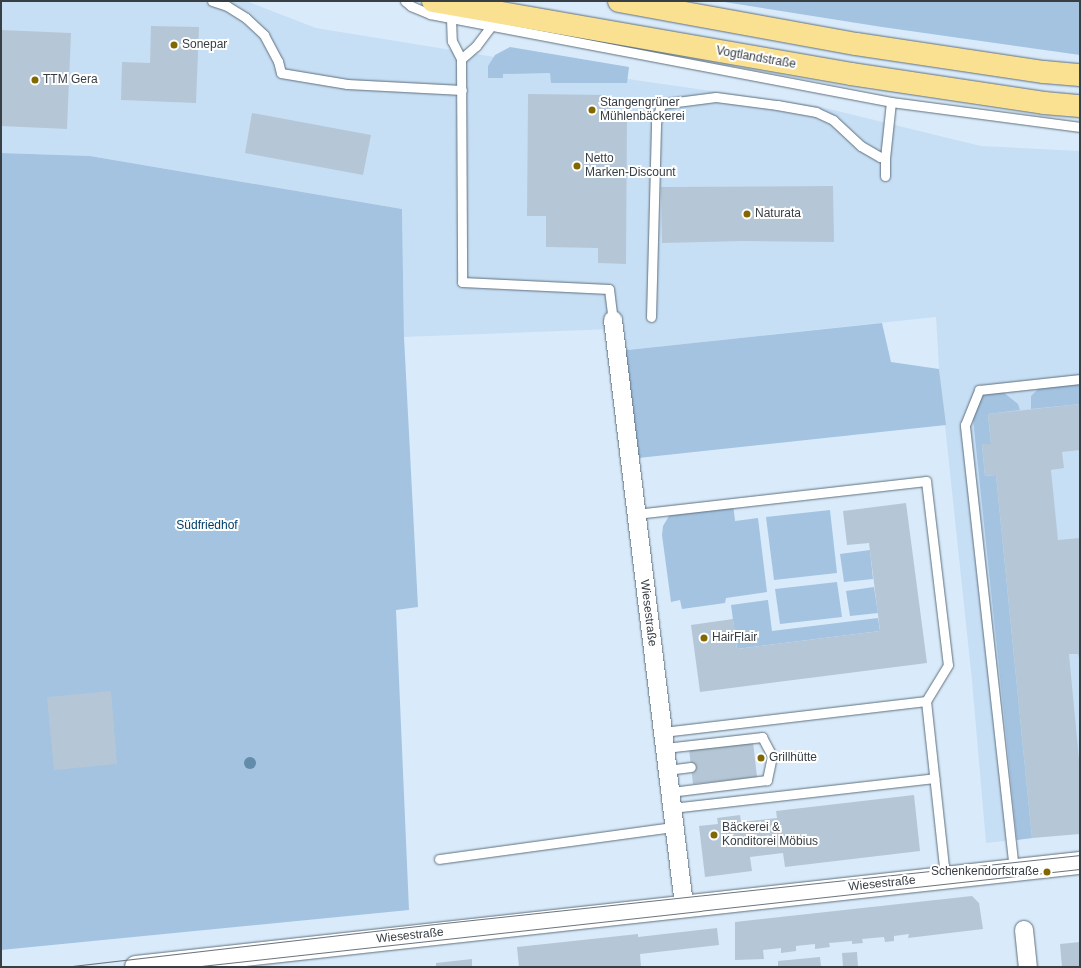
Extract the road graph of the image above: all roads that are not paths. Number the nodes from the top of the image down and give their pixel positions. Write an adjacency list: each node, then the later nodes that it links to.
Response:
1 (212, 1): 9 (lane)
2 (405, 1): 5 (lane)
3 (433, 1): 11 (main road, Vogtlandstraße)
4 (619, 1): 8 (main road)
5 (451, 18): 6 (lane); 7 (lane)
6 (491, 26): 7 (lane); 10 (lane)
7 (461, 59): 9 (lane)
8 (1080, 75)
9 (462, 90): 16 (lane)
10 (891, 102): 12 (lane); 13 (lane)
11 (1080, 106)
12 (1080, 127)
13 (885, 158): 14 (lane); 15 (lane)
14 (885, 176)
15 (651, 317)
16 (613, 320): 18 (street, Wiesestraße)
17 (1080, 379): 28 (lane)
18 (636, 514): 19 (lane); 20 (street, Wiesestraße)
19 (926, 701): 20 (lane); 23 (lane)
20 (664, 740): 22 (street, Wiesestraße); 24 (lane)
21 (691, 766): 22 (lane)
22 (667, 770): 24 (street, Wiesestraße)
23 (934, 778): 24 (lane); 29 (lane)
24 (671, 800): 25 (street, Wiesestraße)
25 (674, 827): 26 (lane); 30 (street, Wiesestraße)
26 (438, 859)
27 (1080, 862): 28 (street, Wiesestraße)
28 (1014, 870): 29 (street, Wiesestraße)
29 (945, 877): 30 (street, Wiesestraße)
30 (684, 905): 32 (street, Wiesestraße)
31 (1024, 930): 33 (street)
32 (136, 967)
33 (1028, 967)

